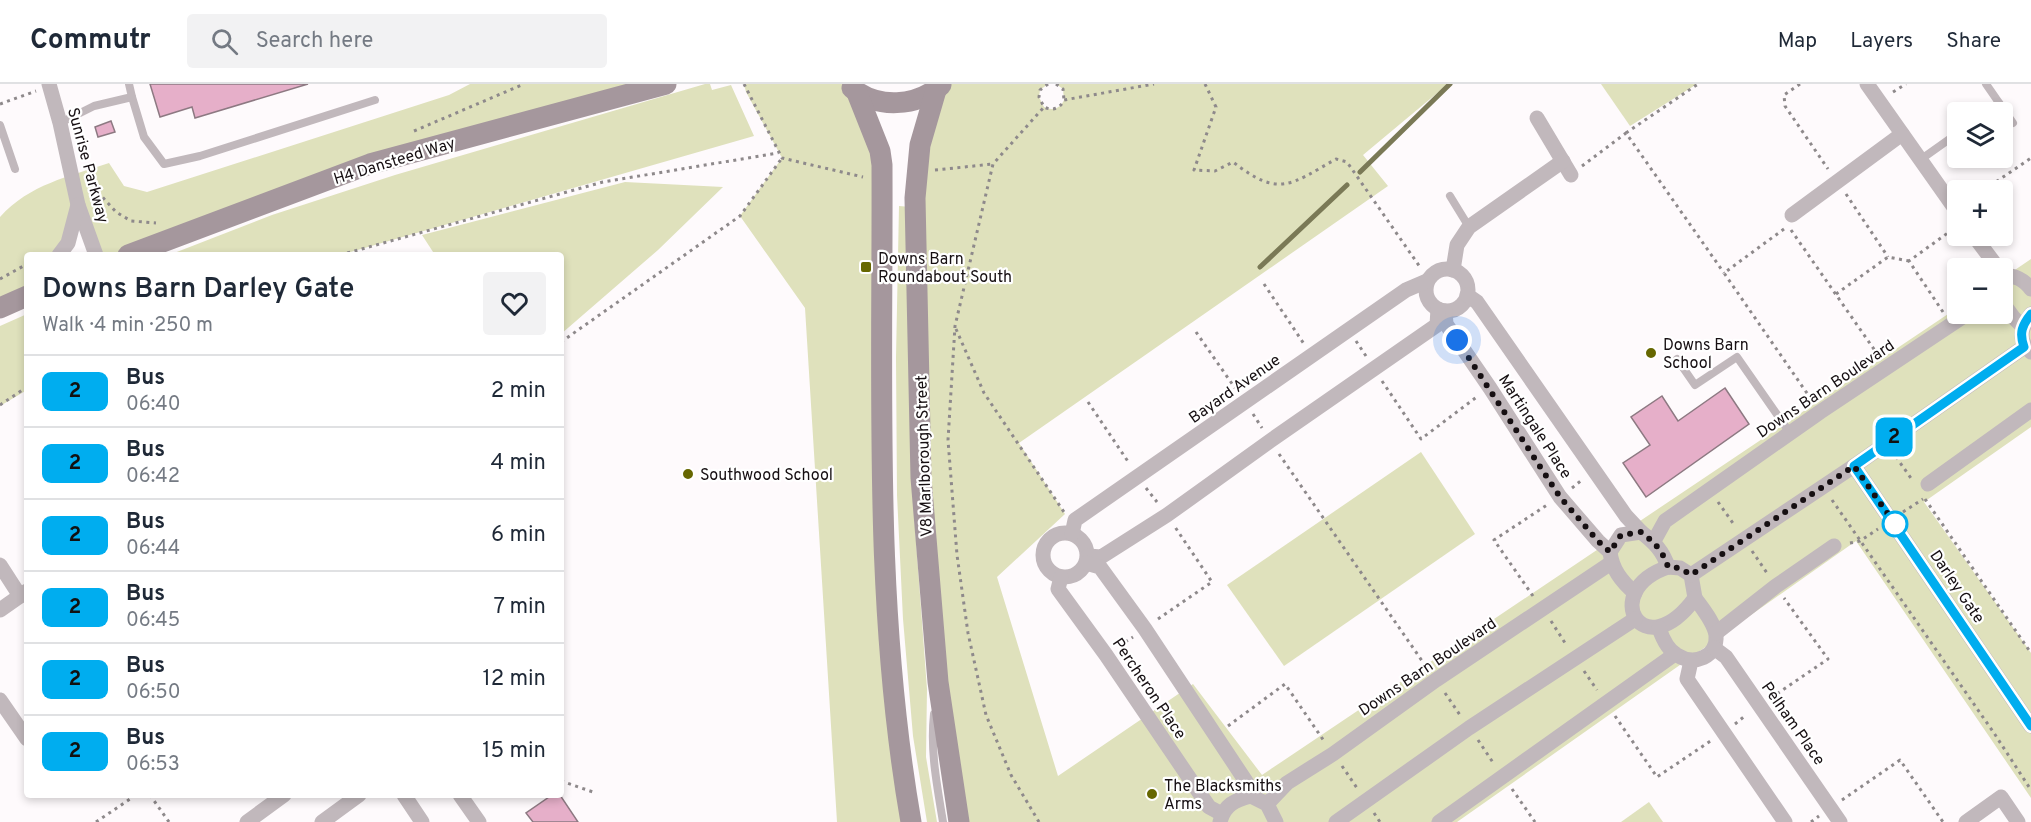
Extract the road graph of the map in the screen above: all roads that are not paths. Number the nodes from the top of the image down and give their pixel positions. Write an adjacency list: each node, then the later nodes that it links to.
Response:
1 (129, 84): 8 (lane)
2 (666, 84): 25 (main road, H4 Dansteed Way)
3 (1867, 84): 14 (street)
4 (1986, 84): 10 (lane)
5 (49, 85): 12 (street, Sunrise Parkway)
6 (939, 87): 7 (main road); 62 (main road, V8 Marlborough Street)
7 (852, 88): 66 (main road)
8 (132, 97): 9 (lane); 12 (lane)
9 (375, 100)
10 (1998, 102)
11 (1537, 118): 22 (street)
12 (60, 123): 20 (street, Sunrise Parkway)
13 (0, 125): 17 (lane)
14 (1902, 134): 16 (street); 21 (street)
15 (1947, 141): 16 (lane)
16 (1920, 159): 19 (street)
17 (15, 169)
18 (1450, 196): 22 (lane)
19 (1947, 197)
20 (78, 201): 23 (street); 24 (street, Sunrise Parkway)
21 (1792, 215)
22 (1470, 227): 26 (street)
23 (61, 252)
24 (95, 252)
25 (136, 252)
26 (1453, 270): 28 (street); 31 (street)
27 (2013, 276): 29 (street)
28 (1429, 278): 34 (street); 43 (street, Bayard Avenue)
29 (2029, 281)
30 (24, 289): 33 (street)
31 (1467, 296): 34 (street); 44 (street, Martingale Place)
32 (24, 297): 33 (main road)
33 (2, 307)
34 (1442, 310): 47 (street, Martingale Place); 48 (street)
35 (2027, 320): 37 (street)
36 (1951, 324): 40 (street, Downs Barn Boulevard)
37 (2028, 350): 41 (street)
38 (1677, 359): 40 (lane)
39 (2031, 410): 42 (street)
40 (1790, 433): 45 (street, Downs Barn Boulevard)
41 (1854, 466): 51 (street); 64 (street, Darley Gate)
42 (1923, 490)
43 (1073, 527): 48 (street); 52 (street)
44 (1641, 532): 45 (street, Martingale Place); 47 (street, Downs Barn Boulevard)
45 (1654, 541): 50 (street)
46 (1834, 546): 59 (street)
47 (1611, 558): 53 (street, Martingale Place); 72 (street, Downs Barn Boulevard)
48 (1087, 559): 52 (street); 67 (street, Percheron Place)
49 (0, 565): 54 (street)
50 (1668, 567): 51 (street); 53 (street)
51 (1691, 575): 55 (street)
52 (1061, 577): 73 (street, Percheron Place)
53 (1635, 593): 57 (street)
54 (24, 594): 56 (street)
55 (1695, 598): 58 (street); 59 (street, Pelham Place)
56 (0, 610)
57 (1635, 618): 58 (street); 83 (street)
58 (1659, 628): 60 (street)
59 (1715, 641): 61 (street); 86 (street, Pelham Place)
60 (1675, 654): 61 (street); 84 (street)
61 (1691, 661): 85 (street)
62 (938, 682): 80 (lane); 81 (main road, V8 Marlborough Street)
63 (0, 700): 65 (street)
64 (2031, 726)
65 (24, 735)
66 (905, 789): 78 (street); 79 (main road)
67 (1251, 796): 72 (street); 73 (street)
68 (280, 798): 74 (street)
69 (355, 798): 75 (street)
70 (406, 798): 76 (street)
71 (462, 798): 77 (street)
72 (1267, 804): 82 (street)
73 (1221, 818)
74 (247, 822)
75 (322, 822)
76 (422, 822)
77 (479, 822)
78 (904, 822)
79 (911, 822)
80 (943, 822)
81 (959, 822)
82 (1276, 822)
83 (1336, 822)
84 (1439, 822)
85 (1785, 822)
86 (1840, 822)
87 (1966, 822): 88 (street)
88 (2018, 822)

